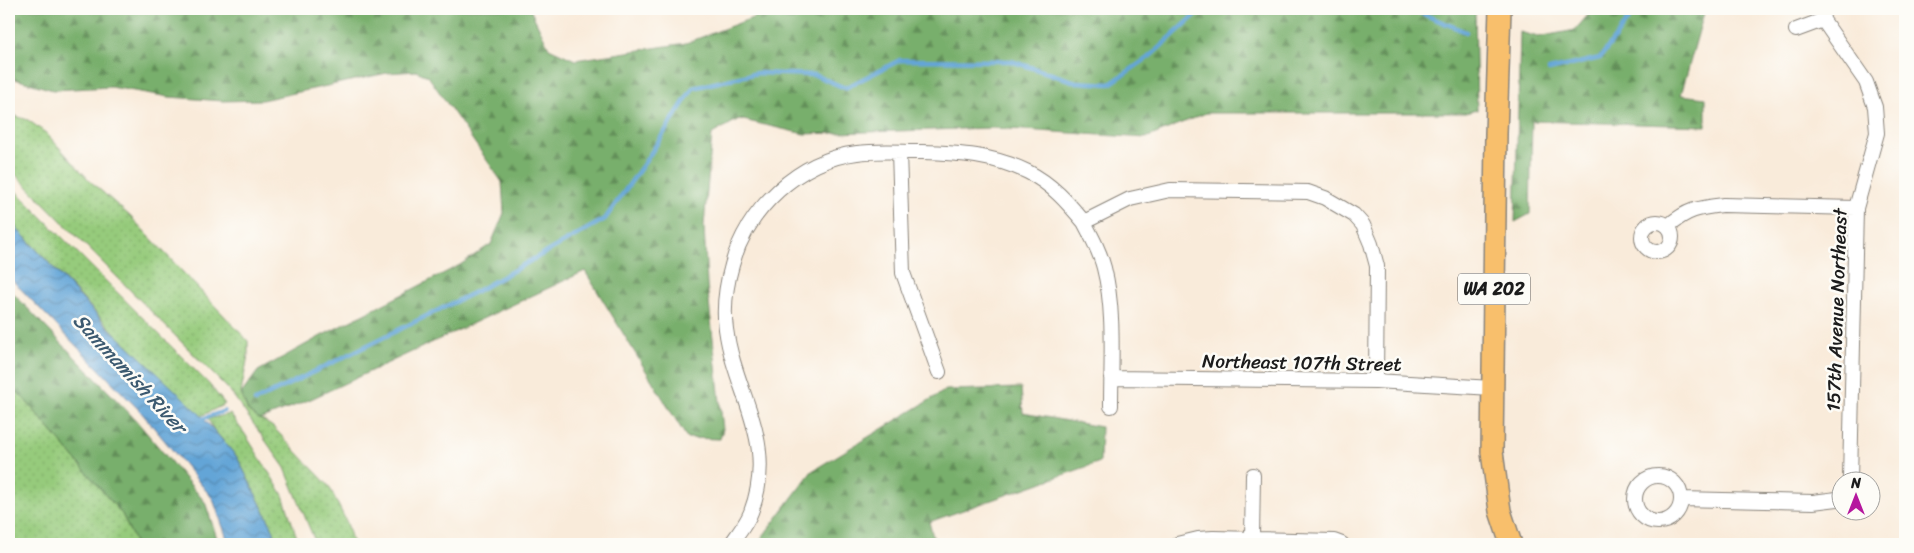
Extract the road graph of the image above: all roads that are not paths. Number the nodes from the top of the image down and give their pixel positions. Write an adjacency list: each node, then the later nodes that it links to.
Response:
1 (1500, 9): 11 (main road, WA 202)
2 (1823, 14): 3 (street); 5 (street, 157th Avenue Northeast)
3 (1796, 30)
4 (900, 152): 6 (street); 8 (street); 18 (street)
5 (1856, 208): 7 (street); 13 (street, 157th Avenue Northeast)
6 (1084, 222): 9 (street); 10 (street)
7 (1668, 226)
8 (939, 372)
9 (1111, 378): 10 (street, Northeast 107th Street); 12 (street)
10 (1376, 381): 11 (street, Northeast 107th Street)
11 (1492, 388): 21 (main road, WA 202)
12 (1111, 406)
13 (1850, 470)
14 (1254, 475): 17 (street)
15 (1681, 499): 16 (street)
16 (1832, 500)
17 (1252, 539): 19 (street); 20 (street)
18 (731, 544)
19 (1177, 544)
20 (1342, 544)
21 (1511, 544)

